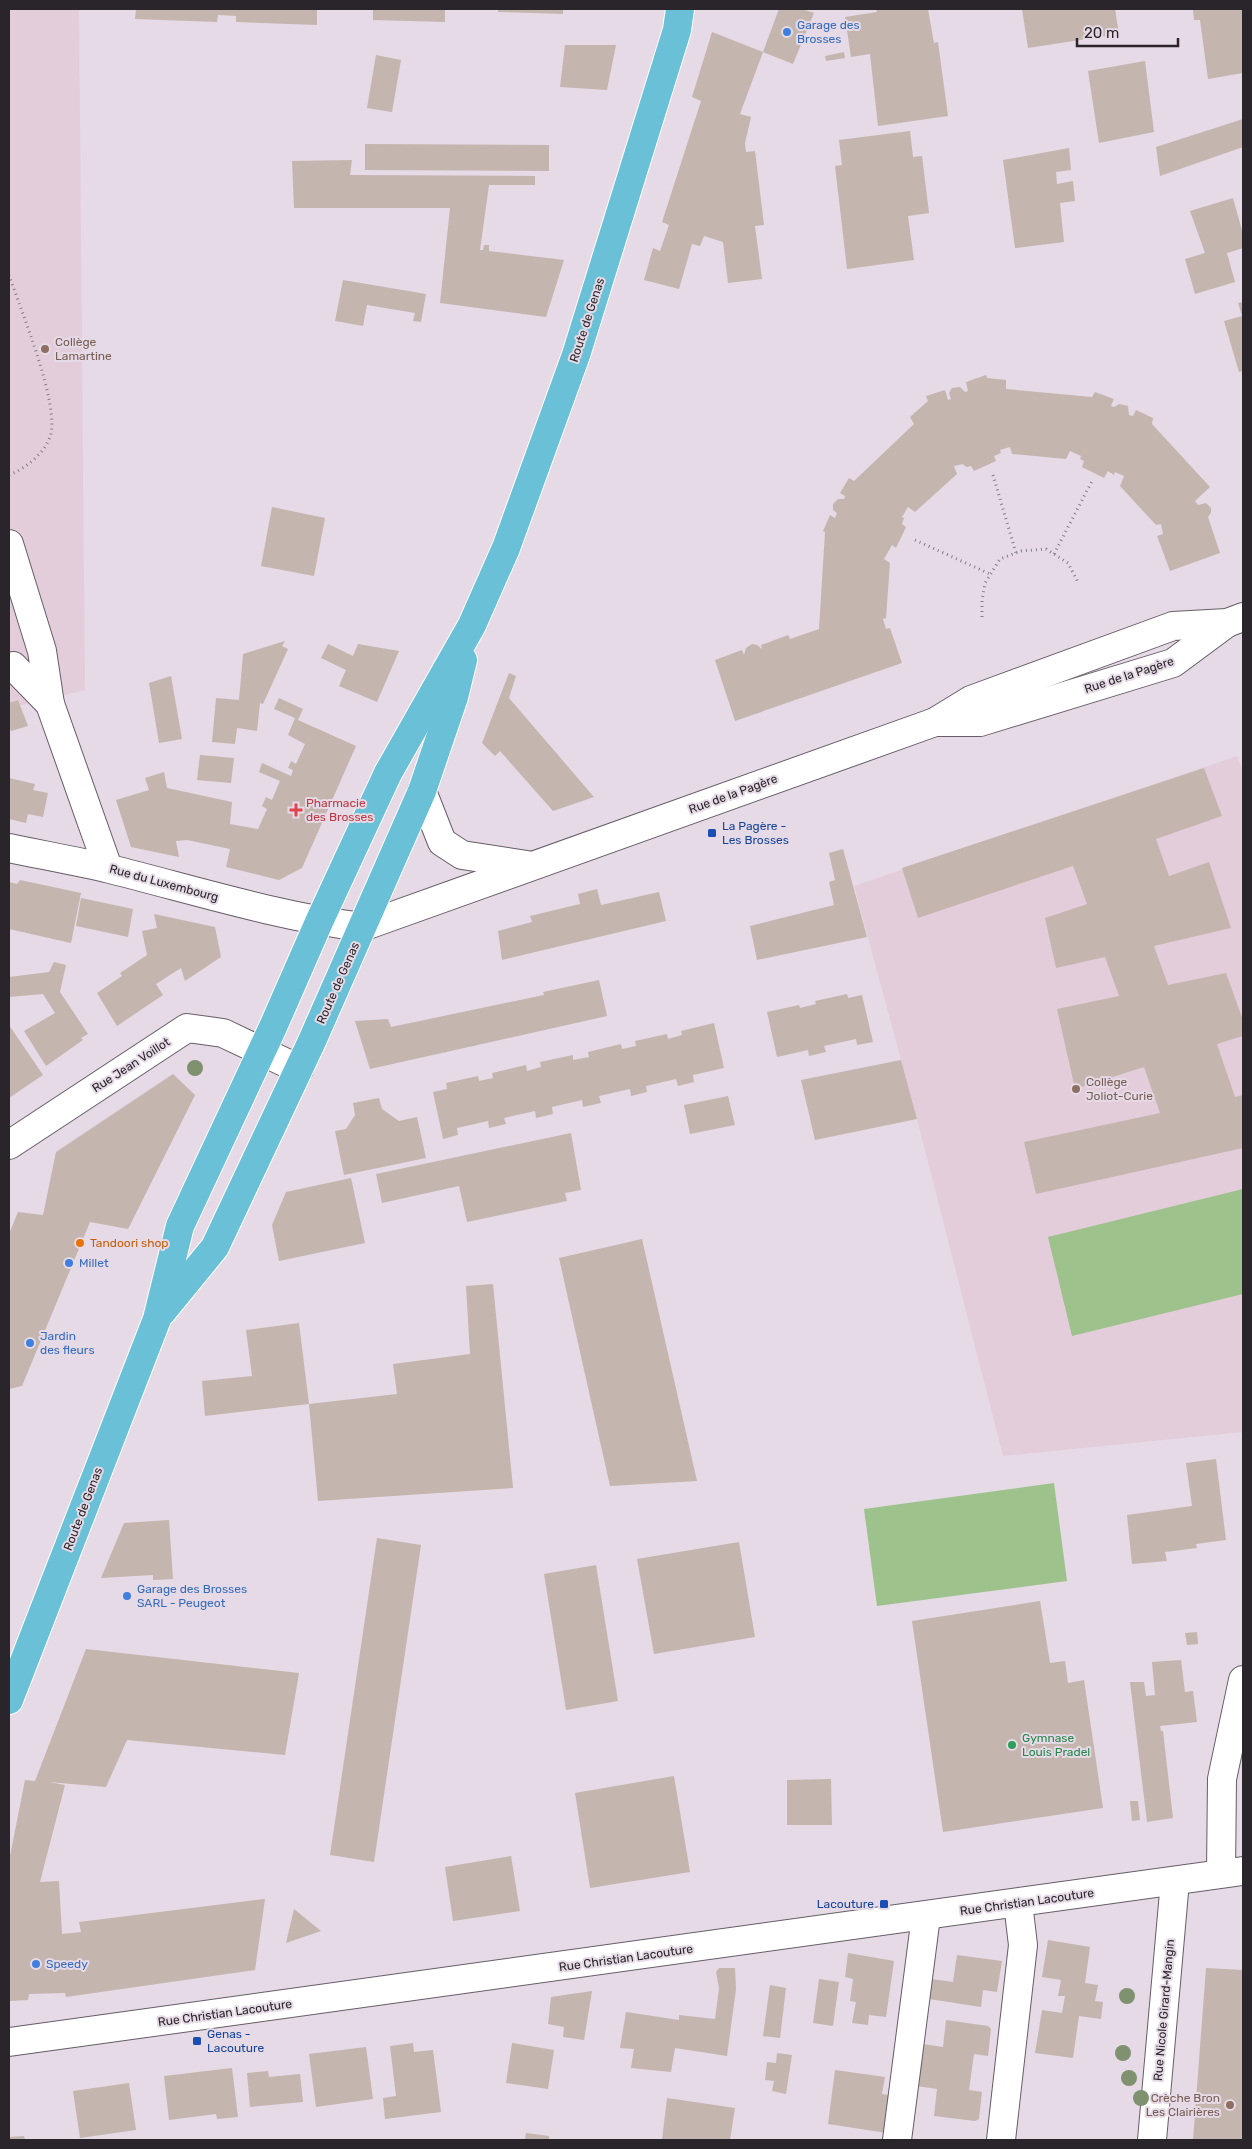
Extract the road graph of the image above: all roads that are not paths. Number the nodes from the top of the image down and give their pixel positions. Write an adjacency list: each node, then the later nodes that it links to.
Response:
1 (680, 9): 4 (main road, Route de Genas)
2 (9, 544): 6 (street)
3 (1235, 620): 9 (street, Rue de la Pagère)
4 (472, 625): 7 (main road, Route de Genas); 11 (main road, Route de Genas)
5 (9, 667): 6 (street)
6 (50, 704): 10 (street)
7 (422, 790): 9 (street, Rue de la Pagère); 12 (main road, Route de Genas)
8 (9, 848): 10 (street, Rue du Luxembourg)
9 (531, 866): 12 (street, Rue de la Pagère)
10 (108, 868): 11 (street, Rue du Luxembourg)
11 (319, 922): 12 (street, Rue de la Pagère); 13 (main road, Route de Genas)
12 (362, 927): 14 (main road, Route de Genas)
13 (262, 1051): 14 (street, Rue Jean Voillot); 15 (street, Rue Jean Voillot); 16 (main road, Route de Genas)
14 (299, 1070): 16 (main road, Route de Genas)
15 (9, 1145)
16 (156, 1319): 18 (main road, Route de Genas)
17 (1243, 1680): 19 (street)
18 (9, 1700)
19 (1232, 1872): 20 (street, Rue Christian Lacouture)
20 (1175, 1881): 21 (street, Rue Christian Lacouture); 26 (street, Rue Nicole Girard-Mangin)
21 (1018, 1903): 22 (street, Rue Christian Lacouture); 25 (street)
22 (926, 1916): 23 (street, Rue Christian Lacouture); 24 (street)
23 (9, 2042)
24 (897, 2140)
25 (1001, 2140)
26 (1152, 2140)

